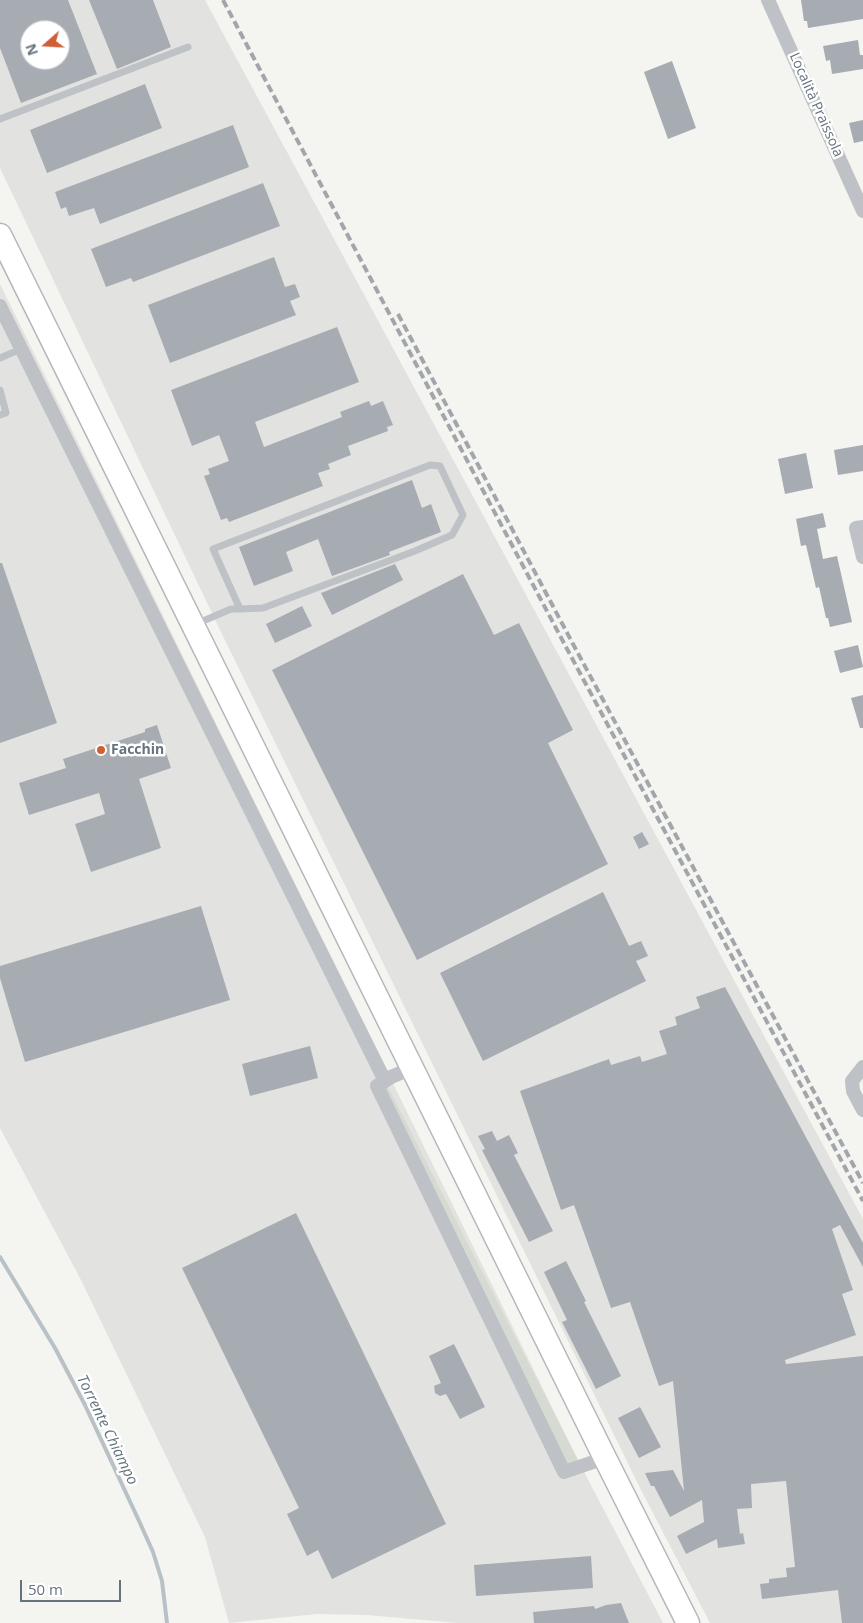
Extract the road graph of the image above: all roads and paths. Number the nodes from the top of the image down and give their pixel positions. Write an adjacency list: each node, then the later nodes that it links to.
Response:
1 (768, 0): 4 (street, Località Praissola)
2 (188, 47): 3 (lane)
3 (1, 116)
4 (863, 211)
5 (0, 235): 14 (main road)
6 (0, 306): 7 (street)
7 (21, 349): 8 (lane); 17 (street)
8 (0, 358)
9 (0, 390): 10 (lane)
10 (0, 415)
11 (863, 528): 12 (street)
12 (863, 557)
13 (240, 609): 13 (lane); 14 (lane)
14 (193, 625): 16 (main road)
15 (863, 1067): 18 (street)
16 (412, 1068): 17 (street); 19 (main road)
17 (385, 1081): 19 (street)
18 (863, 1110)
19 (605, 1458): 20 (main road)
20 (688, 1623)

